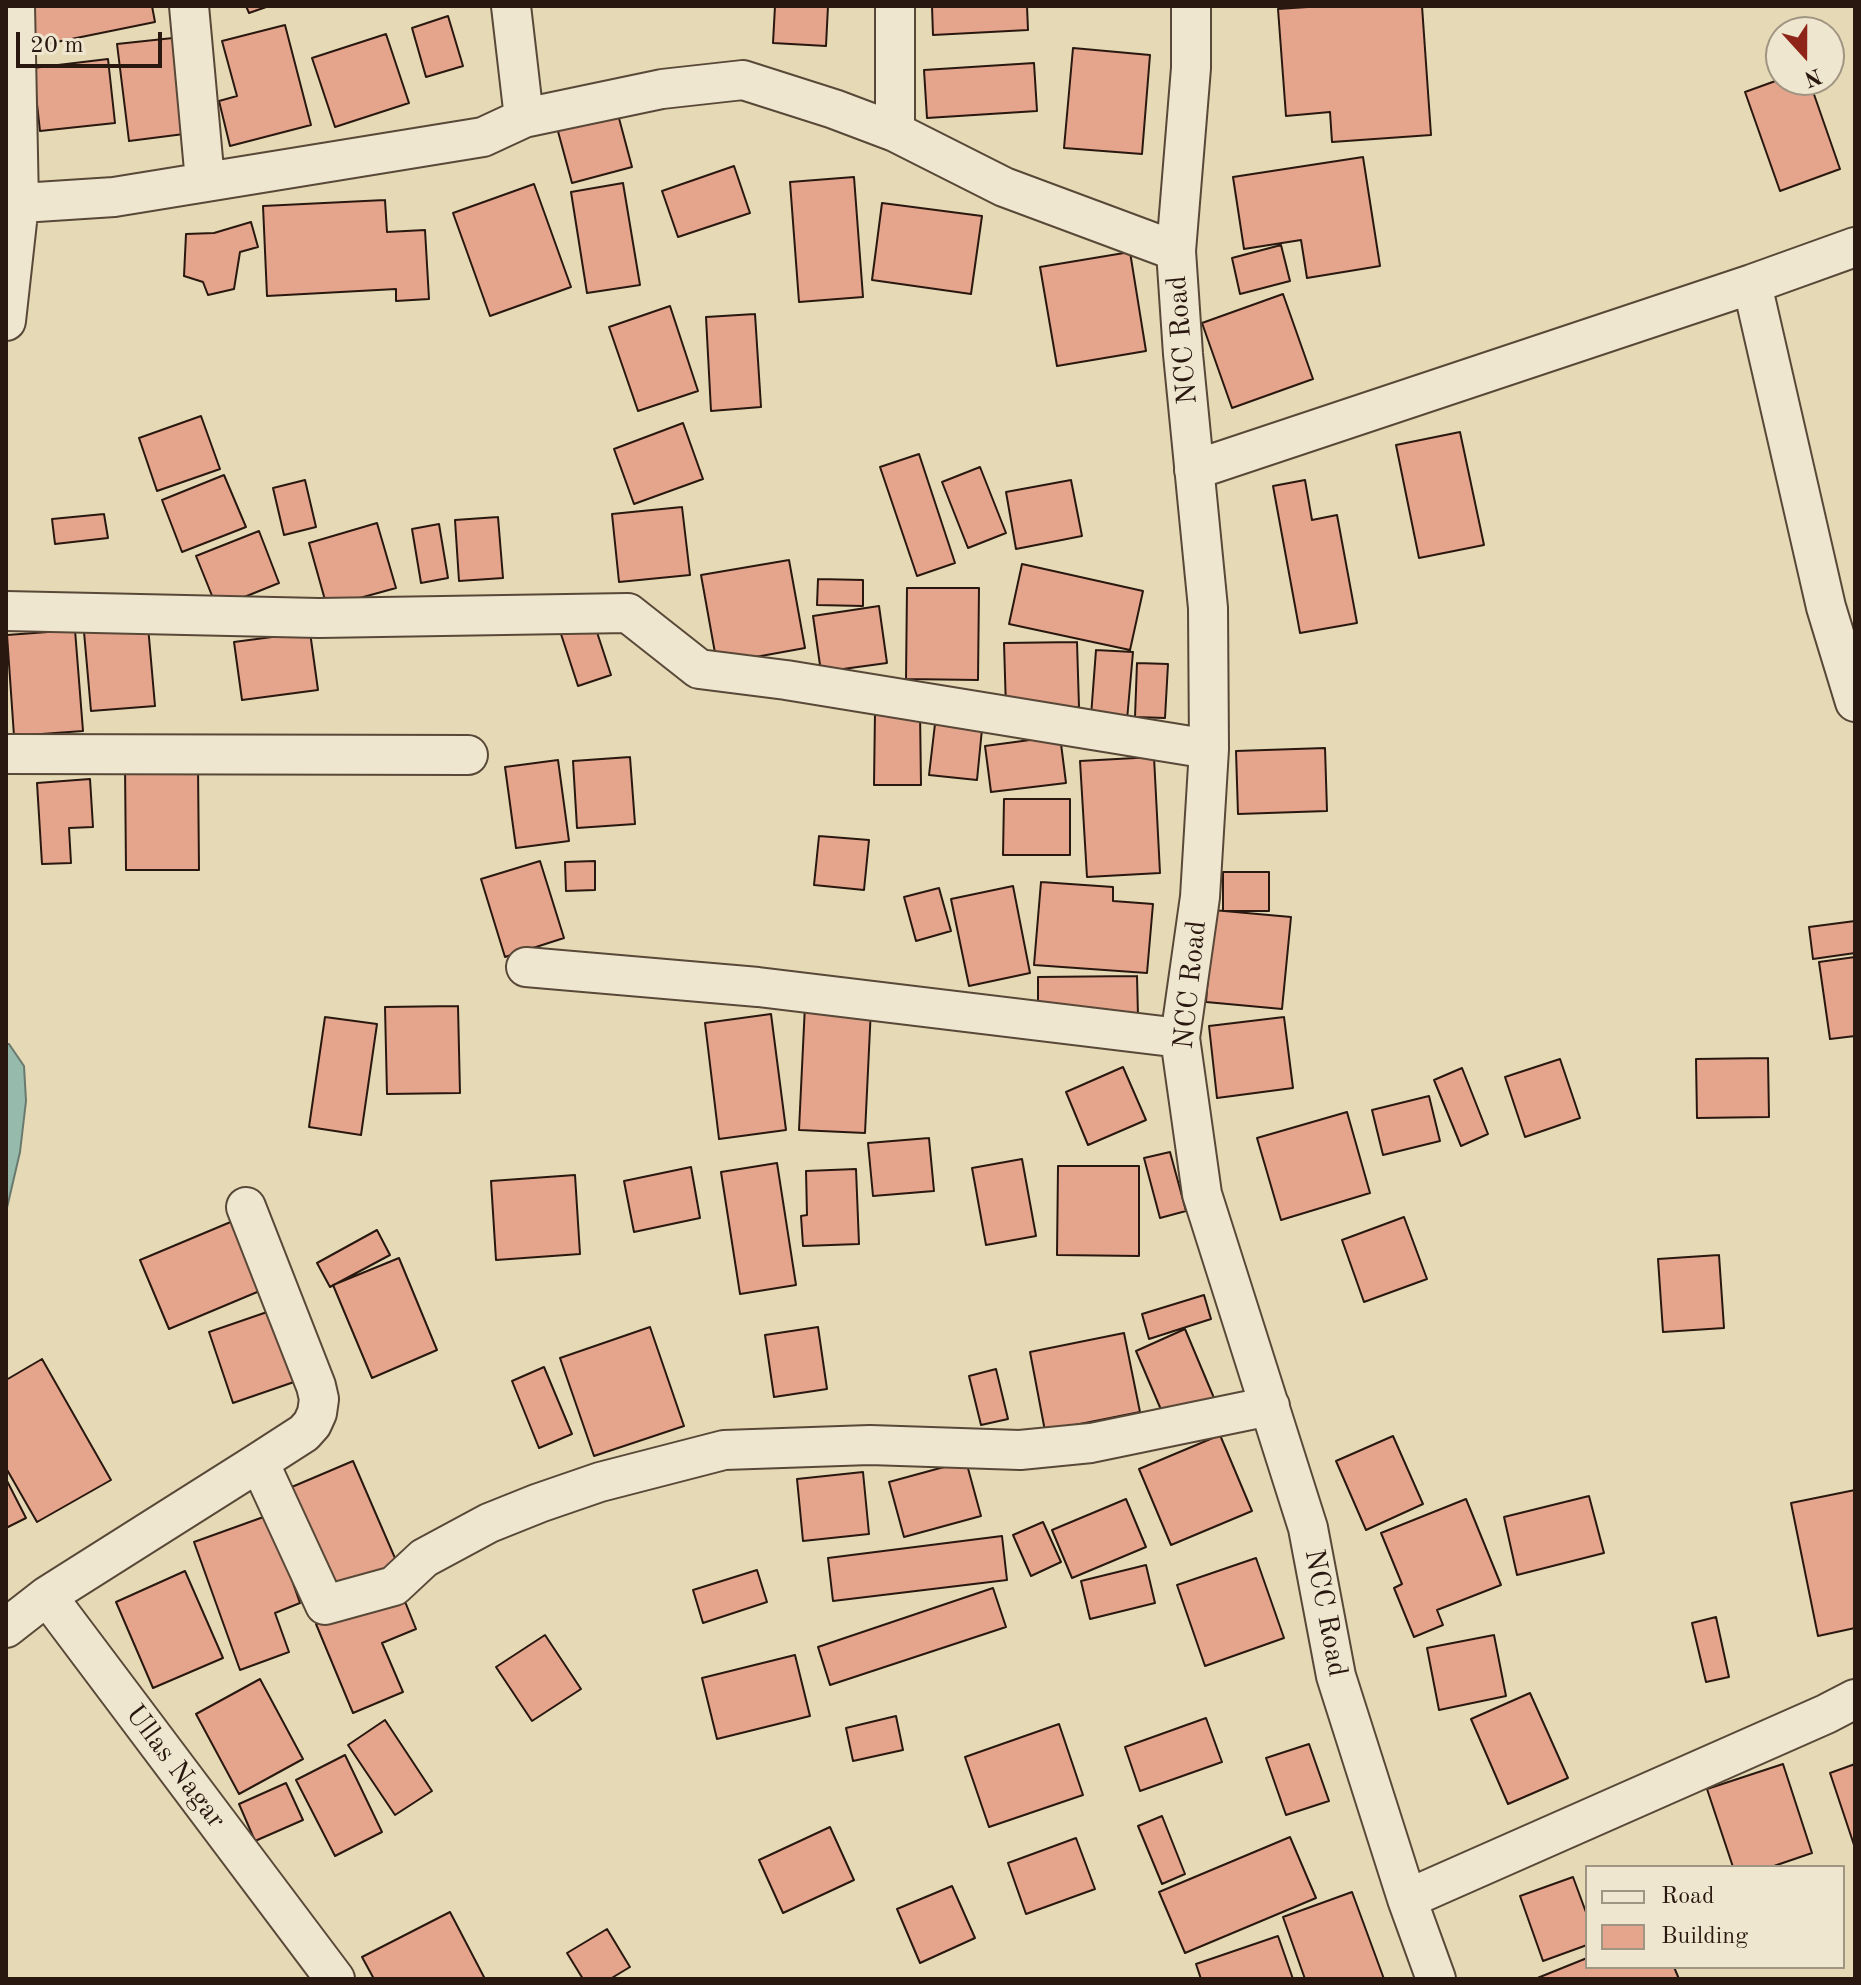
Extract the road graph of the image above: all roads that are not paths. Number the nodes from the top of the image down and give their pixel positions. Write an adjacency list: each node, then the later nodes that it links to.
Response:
1 (15, 6): 9 (street)
2 (189, 6): 8 (street)
3 (511, 6): 6 (street)
4 (895, 6): 7 (street)
5 (1191, 6): 11 (street, NCC Road)
6 (524, 118): 7 (street); 8 (street)
7 (895, 132): 11 (street)
8 (205, 181): 9 (street)
9 (12, 204): 13 (street)
10 (1855, 247): 12 (street)
11 (1176, 251): 14 (street, NCC Road)
12 (1752, 284): 14 (street); 16 (street)
13 (6, 321)
14 (1194, 470): 17 (street, NCC Road)
15 (6, 611): 17 (street)
16 (1855, 702)
17 (1209, 749): 21 (street, NCC Road)
18 (6, 754): 19 (street)
19 (468, 755)
20 (526, 967): 21 (street)
21 (1180, 1038): 23 (street, NCC Road)
22 (246, 1207): 24 (street)
23 (1270, 1406): 24 (street); 28 (street, NCC Road)
24 (259, 1462): 25 (street)
25 (47, 1596): 26 (street); 29 (street, Ullas Nagar)
26 (6, 1628)
27 (1855, 1699): 28 (street)
28 (1407, 1899): 30 (street, NCC Road)
29 (335, 1979)
30 (1436, 1979)

